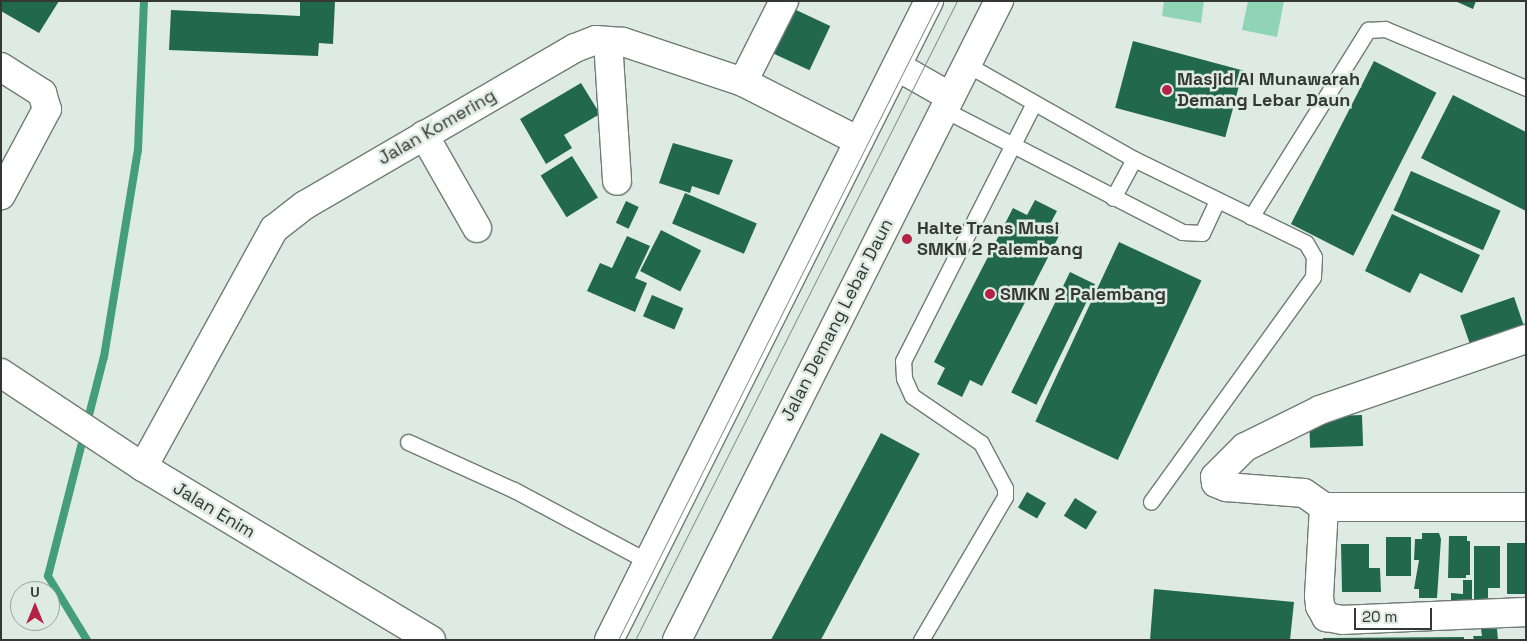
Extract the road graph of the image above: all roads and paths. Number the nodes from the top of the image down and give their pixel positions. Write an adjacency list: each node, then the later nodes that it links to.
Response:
1 (784, 1): 8 (main road)
2 (929, 1): 7 (main road)
3 (999, 1): 5 (main road, Jalan Demang Lebar Daun)
4 (608, 41): 8 (main road, Jalan Komering); 12 (main road, Jalan Komering); 16 (main road)
5 (966, 64): 10 (main road, Jalan Demang Lebar Daun); 11 (lane)
6 (1, 67): 17 (main road)
7 (898, 67): 10 (main road); 13 (main road)
8 (743, 82): 13 (main road, Jalan Komering)
9 (1526, 88): 20 (lane)
10 (946, 102): 14 (lane); 33 (main road, Jalan Demang Lebar Daun)
11 (1034, 103): 14 (lane); 15 (lane)
12 (424, 135): 21 (main road); 25 (main road, Jalan Komering)
13 (858, 141): 29 (main road)
14 (1014, 146): 18 (lane); 34 (lane)
15 (1134, 159): 18 (lane); 19 (lane)
16 (618, 181)
17 (1, 195)
18 (1113, 198): 19 (lane)
19 (1217, 201): 20 (lane)
20 (1251, 217): 26 (lane)
21 (477, 228)
22 (1526, 339): 27 (main road)
23 (1, 373): 25 (main road, Jalan Enim)
24 (408, 442): 29 (lane)
25 (143, 467): 31 (main road, Jalan Enim)
26 (1151, 502)
27 (1324, 507): 28 (main road); 30 (main road)
28 (1526, 507)
29 (649, 562): 32 (main road)
30 (1526, 612)
31 (431, 640)
32 (609, 640)
33 (677, 640)
34 (921, 640)

